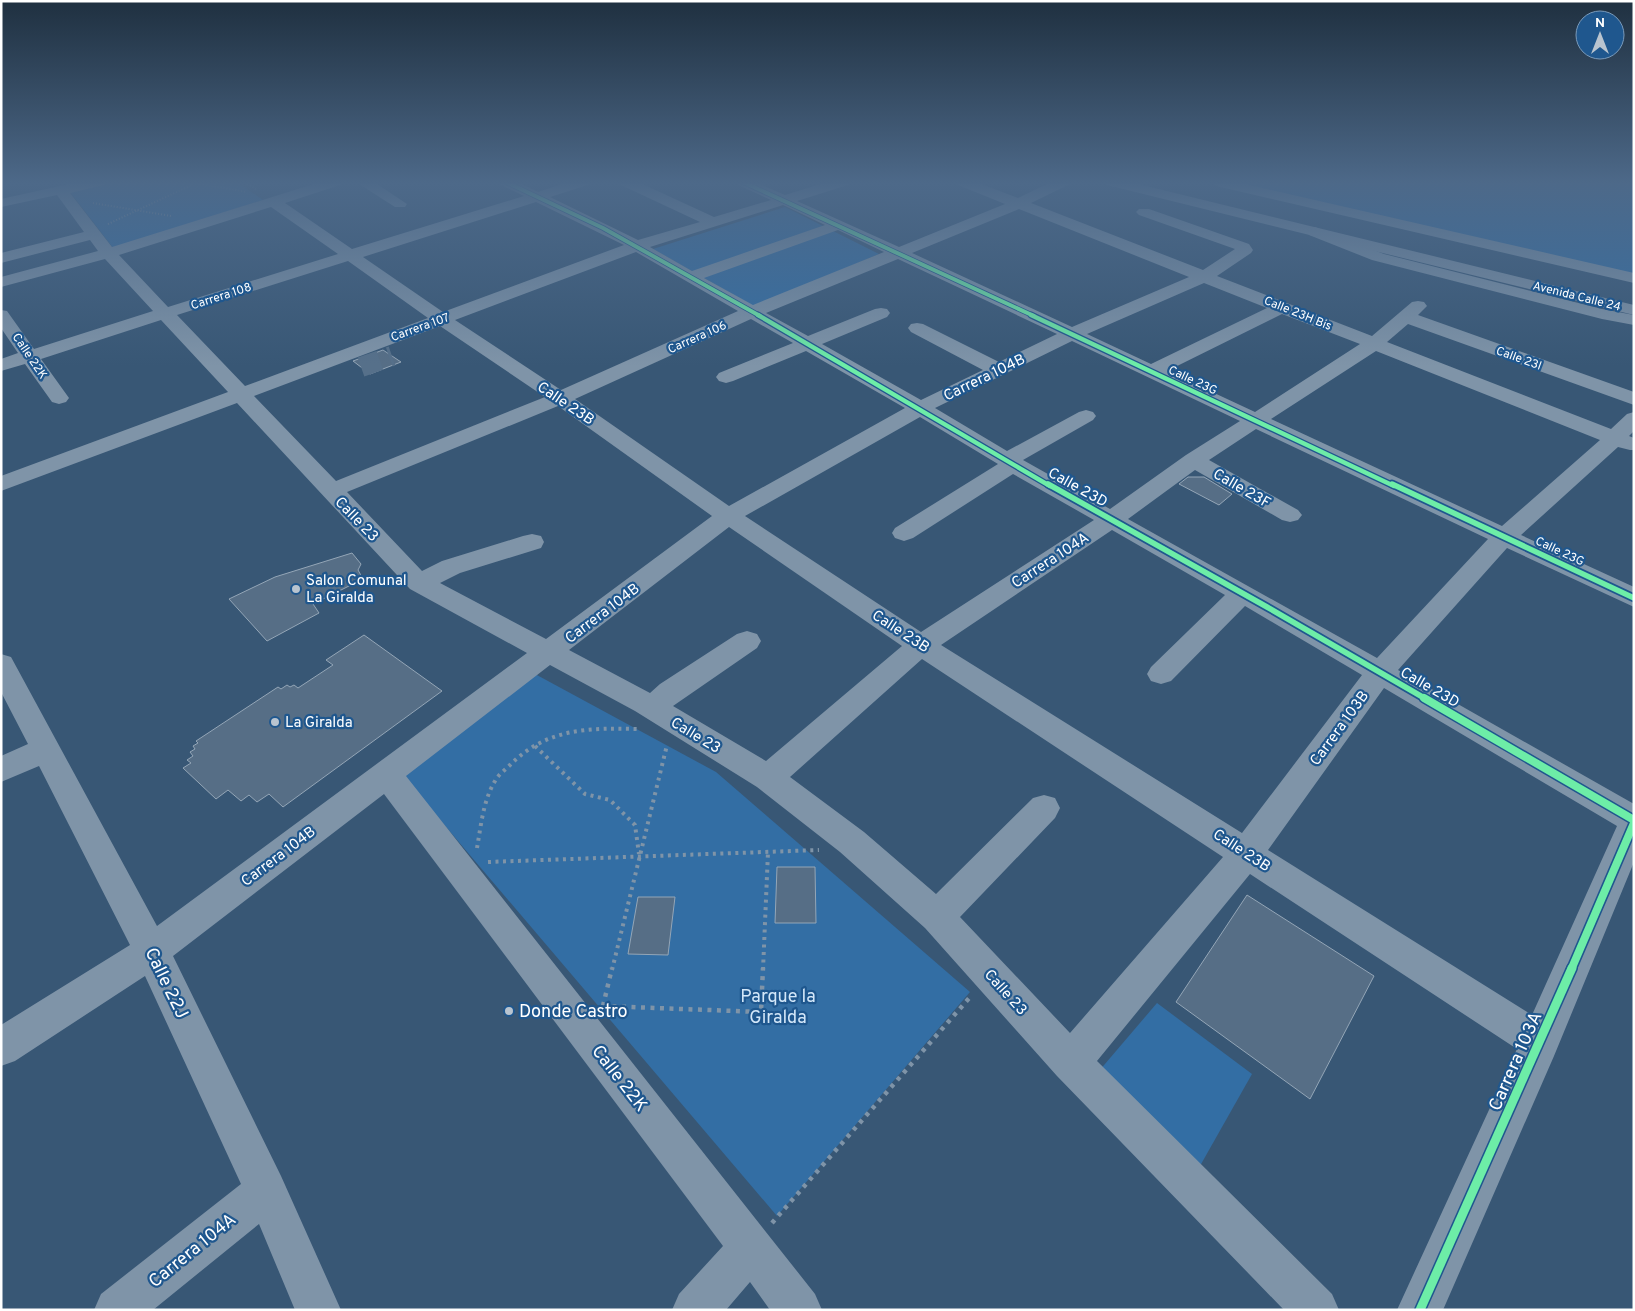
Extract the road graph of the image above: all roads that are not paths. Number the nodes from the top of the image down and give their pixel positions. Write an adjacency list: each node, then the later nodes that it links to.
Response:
1 (54, 243): 20 (street)
2 (100, 243): 17 (street, Calle 23)
3 (140, 243): 17 (street)
4 (333, 243): 19 (street, Calle 23B)
5 (387, 243): 19 (street, Carrera 108)
6 (632, 243): 16 (street, Calle 23D)
7 (646, 243): 16 (street, Carrera 107)
8 (787, 243): 22 (street)
9 (877, 243): 18 (street, Calle 23G)
10 (922, 243): 18 (street, Carrera 106)
11 (1120, 243): 21 (street, Calle 23H Bis)
12 (1232, 243): 21 (street, Carrera 104B)
13 (1343, 243): 32 (street)
14 (1361, 243): 26 (main road, Avenida Calle 24)
15 (1482, 243): 23 (street)
16 (637, 246): 22 (street, Calle 23D); 33 (street, Carrera 107)
17 (108, 253): 24 (street); 30 (street, Calle 23)
18 (898, 253): 28 (street, Carrera 106); 35 (street, Calle 23G)
19 (350, 255): 30 (street, Carrera 108); 33 (street, Calle 23B)
20 (1, 258)
21 (1205, 276): 25 (street, Calle 23H Bis); 35 (street, Carrera 104B)
22 (690, 277): 28 (street, Calle 23D)
23 (1634, 278)
24 (1, 282)
25 (1282, 307): 36 (street, Calle 23H Bis); 43 (street)
26 (1634, 310)
27 (1411, 311): 36 (street, Carrera 104A); 48 (street, Calle 23I)
28 (752, 312): 37 (street, Calle 23D); 47 (street, Carrera 106)
29 (882, 312): 37 (street)
30 (164, 314): 38 (street, Carrera 108); 45 (street, Calle 23)
31 (1, 315): 38 (street, Calle 22K)
32 (1634, 320)
33 (449, 325): 39 (street, Carrera 107); 47 (street, Calle 23B)
34 (917, 328): 42 (street)
35 (1072, 334): 42 (street, Carrera 104B); 43 (street, Calle 23G)
36 (1375, 343): 52 (street, Carrera 104A); 53 (street, Calle 23H Bis)
37 (806, 345): 44 (street); 49 (street, Calle 23D)
38 (29, 356): 40 (street, Carrera 108); 46 (street, Calle 22K)
39 (327, 362): 41 (street); 45 (street, Carrera 107)
40 (1, 365)
41 (361, 367)
42 (999, 370): 49 (street, Carrera 104B)
43 (1150, 372): 52 (street, Calle 23G)
44 (726, 377)
45 (240, 394): 56 (street, Carrera 107); 57 (street, Calle 23)
46 (59, 398)
47 (560, 398): 57 (street, Carrera 106); 59 (street, Calle 23B)
48 (1634, 400)
49 (920, 408): 55 (street, Calle 23D); 59 (street, Carrera 104B)
50 (1086, 416): 55 (street)
51 (1634, 418): 53 (street, Carrera 103B)
52 (1255, 422): 54 (street, Carrera 104A); 62 (street, Calle 23G)
53 (1624, 442): 62 (street, Carrera 103B)
54 (1194, 460): 58 (street, Calle 23F); 60 (street, Carrera 104A)
55 (1010, 462): 60 (street, Calle 23D); 61 (street)
56 (1, 484)
57 (330, 491): 64 (street, Calle 23)
58 (1290, 515)
59 (728, 516): 68 (street, Calle 23B); 69 (street, Carrera 104B)
60 (1111, 520): 65 (street, Calle 23D); 68 (street, Carrera 104A)
61 (904, 533)
62 (1503, 538): 66 (street, Calle 23G); 71 (street, Carrera 103B)
63 (532, 542): 64 (street)
64 (419, 583): 69 (street, Calle 23)
65 (1243, 593): 71 (street, Calle 23D); 72 (street)
66 (1634, 598)
67 (748, 641): 73 (street)
68 (921, 645): 77 (street, Carrera 104A); 80 (street, Calle 23B)
69 (549, 653): 73 (street, Calle 23); 76 (street, Carrera 104B)
70 (1, 664): 74 (street, Calle 22J)
71 (1380, 672): 79 (street, Calle 23D); 80 (street, Carrera 103B)
72 (1161, 674)
73 (665, 721): 77 (street, Calle 23)
74 (46, 749): 75 (street); 82 (street, Calle 22J)
75 (1, 770)
76 (387, 775): 82 (street, Carrera 104B); 87 (street, Calle 22K)
77 (768, 778): 81 (street, Calle 23)
78 (1044, 808): 81 (street)
79 (1634, 822): 83 (street, Carrera 103A)
80 (1246, 854): 83 (street, Calle 23B); 85 (street, Carrera 103B)
81 (938, 917): 85 (street, Calle 23)
82 (152, 951): 84 (street, Carrera 104B); 86 (street, Calle 22J)
83 (1540, 1042): 93 (street, Carrera 103A)
84 (1, 1047)
85 (1070, 1062): 92 (street, Calle 23)
86 (266, 1191): 88 (street, Carrera 104A); 89 (street, Calle 22J)
87 (751, 1248): 90 (street); 91 (street, Calle 22K)
88 (117, 1310)
89 (318, 1310)
90 (695, 1310)
91 (799, 1310)
92 (1316, 1310)
93 (1420, 1310)

